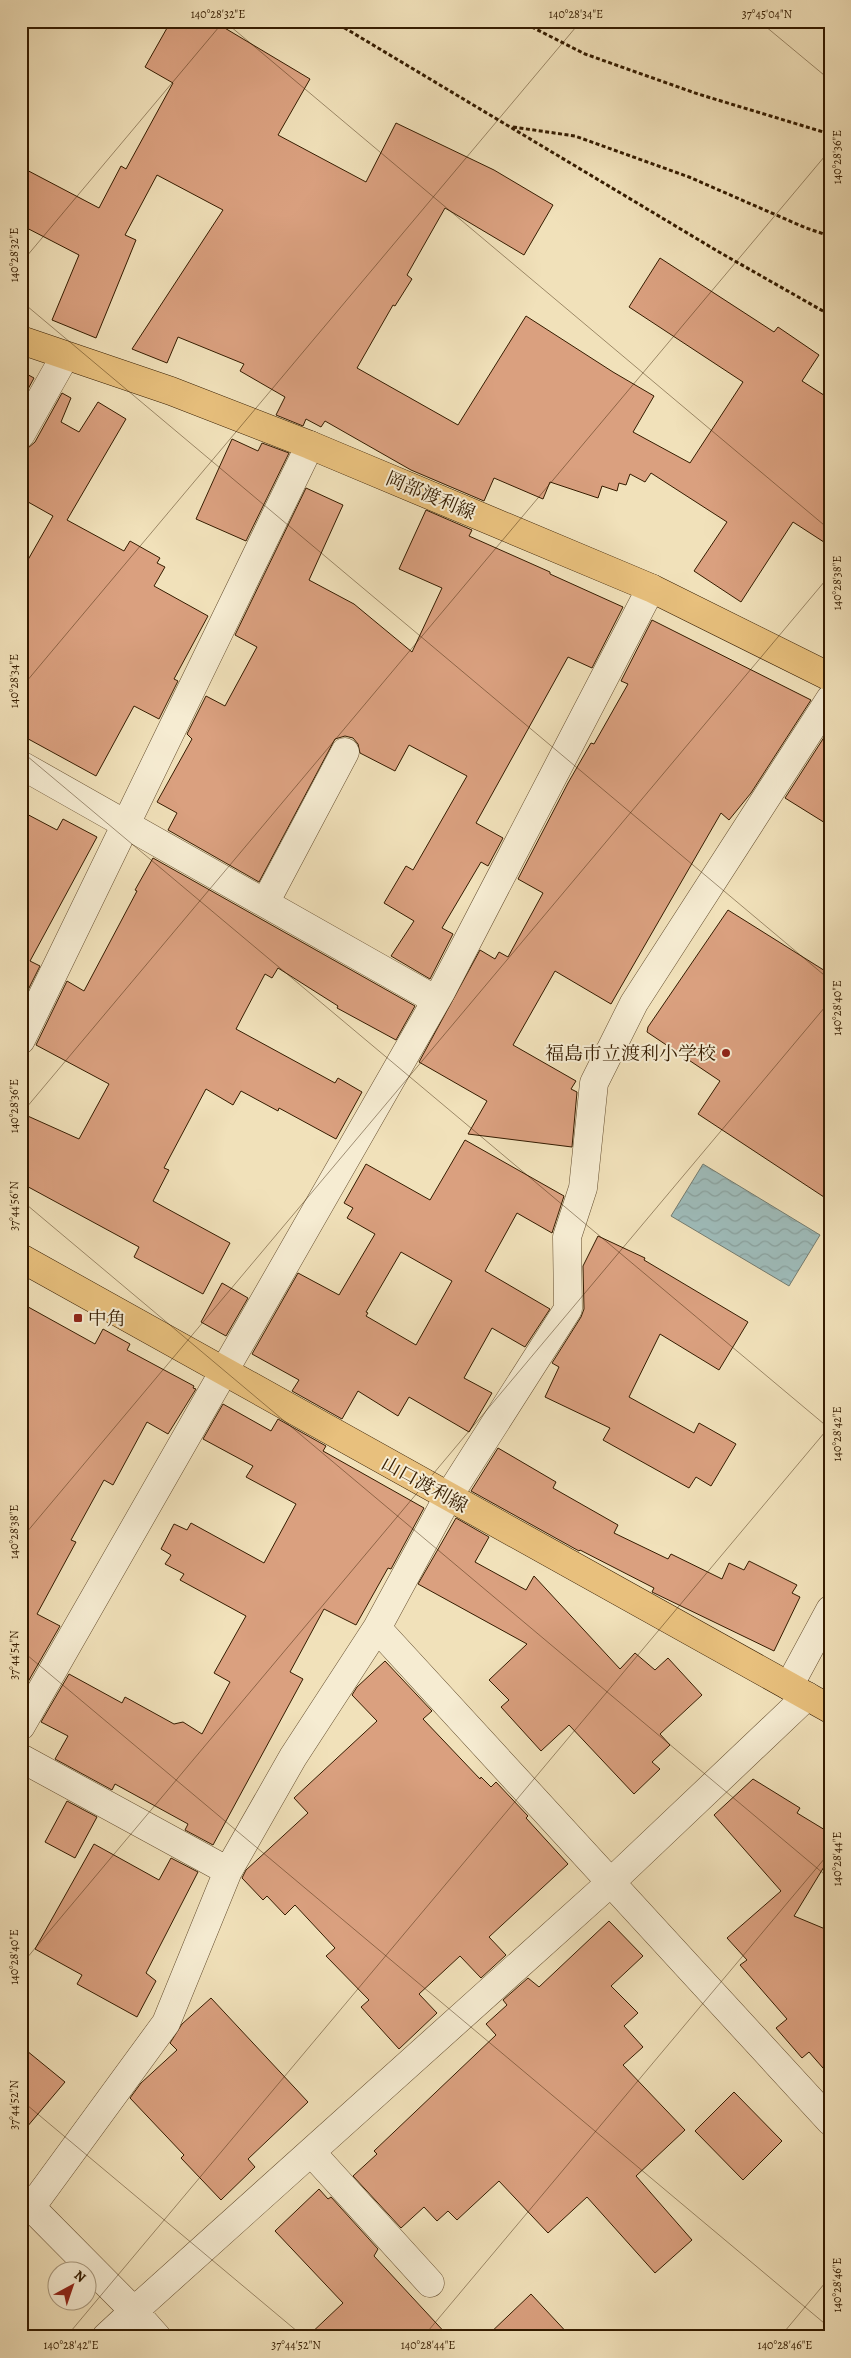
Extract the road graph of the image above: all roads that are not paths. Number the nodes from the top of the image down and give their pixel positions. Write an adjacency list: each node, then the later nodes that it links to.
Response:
1 (21, 340): 2 (main road, 岡部渡利線)
2 (65, 356): 3 (street); 4 (main road, 岡部渡利線)
3 (21, 434)
4 (310, 445): 5 (main road, 岡部渡利線); 10 (street)
5 (652, 588): 6 (main road, 岡部渡利線); 12 (street)
6 (830, 677)
7 (830, 698): 16 (street)
8 (345, 752): 11 (street)
9 (21, 765): 10 (street)
10 (126, 824): 11 (street); 13 (street)
11 (265, 903): 12 (street)
12 (436, 1000): 15 (street)
13 (21, 1040)
14 (21, 1258): 15 (main road, 山口渡利線)
15 (224, 1372): 16 (main road, 山口渡利線); 20 (street)
16 (448, 1497): 18 (street); 19 (main road, 山口渡利線)
17 (830, 1610): 19 (street)
18 (377, 1628): 22 (street); 23 (street)
19 (809, 1697): 23 (street)
20 (21, 1726)
21 (21, 1758): 22 (street)
22 (228, 1871): 26 (street)
23 (610, 1883): 24 (street); 25 (street)
24 (830, 2121)
25 (311, 2152): 27 (street); 28 (street)
26 (27, 2202): 28 (street)
27 (430, 2284)
28 (134, 2311): 29 (street); 30 (street)
29 (106, 2337)
30 (157, 2337)

